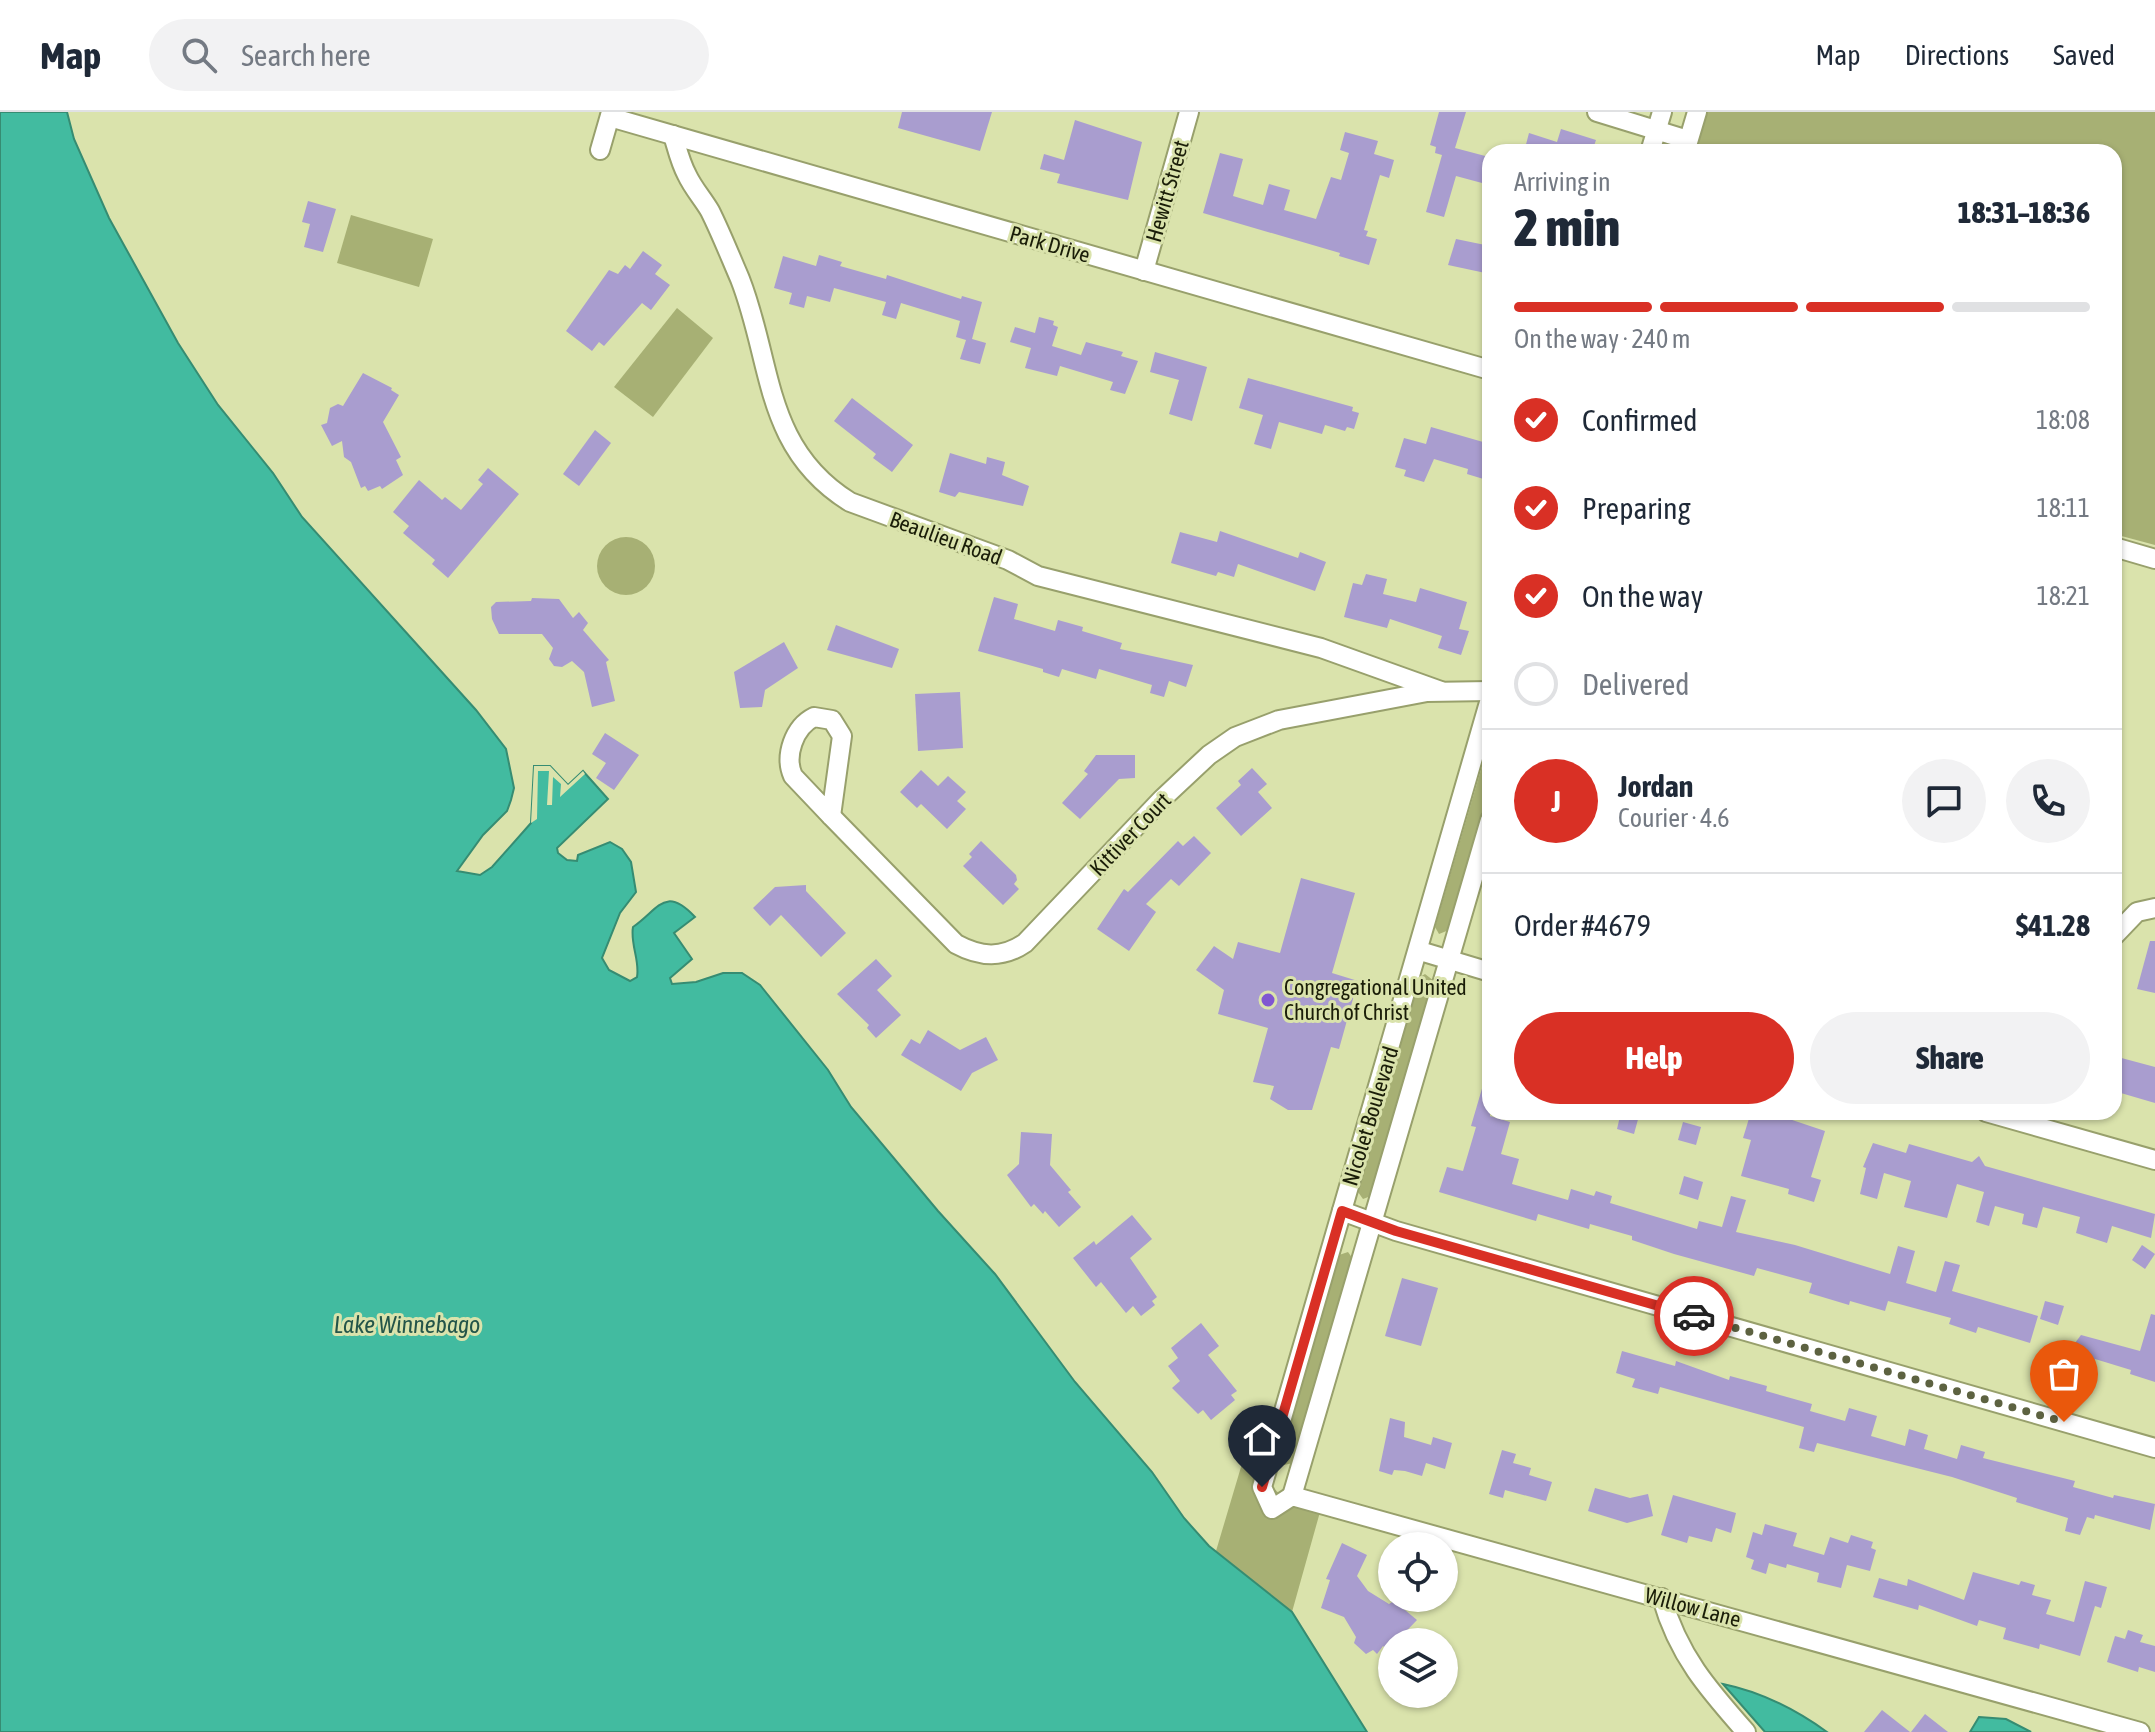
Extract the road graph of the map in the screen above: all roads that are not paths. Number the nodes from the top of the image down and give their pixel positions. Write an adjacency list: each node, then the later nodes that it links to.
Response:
1 (1189, 112): 11 (street, Hewitt Street)
2 (1597, 112): 5 (street)
3 (1697, 112): 9 (street)
4 (611, 115): 6 (street, Park Drive); 10 (street)
5 (1659, 121): 7 (street); 8 (street)
6 (673, 135): 11 (street, Park Drive); 15 (street, Beaulieu Road)
7 (1652, 144)
8 (1684, 144)
9 (1687, 144)
10 (600, 150)
11 (1144, 271): 12 (street, Park Drive)
12 (1482, 368)
13 (2122, 549): 14 (street)
14 (2155, 559)
15 (1441, 691): 16 (street, Kittiver Court); 18 (street, Kittiver Court)
16 (1482, 691)
17 (1482, 728): 22 (street, Nicolet Boulevard)
18 (831, 816): 18 (street, Kittiver Court)
19 (1482, 847): 23 (street, Nicolet Boulevard)
20 (2155, 908): 21 (street)
21 (2122, 928)
22 (1420, 951): 23 (street); 27 (street, Nicolet Boulevard)
23 (1449, 960): 24 (street); 28 (street, Nicolet Boulevard)
24 (1482, 970)
25 (2053, 1121): 26 (street)
26 (2155, 1160)
27 (1342, 1211): 28 (street); 30 (street, Nicolet Boulevard)
28 (1374, 1224): 29 (street); 31 (street, Nicolet Boulevard)
29 (2155, 1448)
30 (1262, 1487): 31 (street, Willow Lane)
31 (1292, 1496): 32 (street, Willow Lane)
32 (1662, 1598): 33 (street); 34 (street, Willow Lane)
33 (1746, 1732)
34 (2140, 1732)

